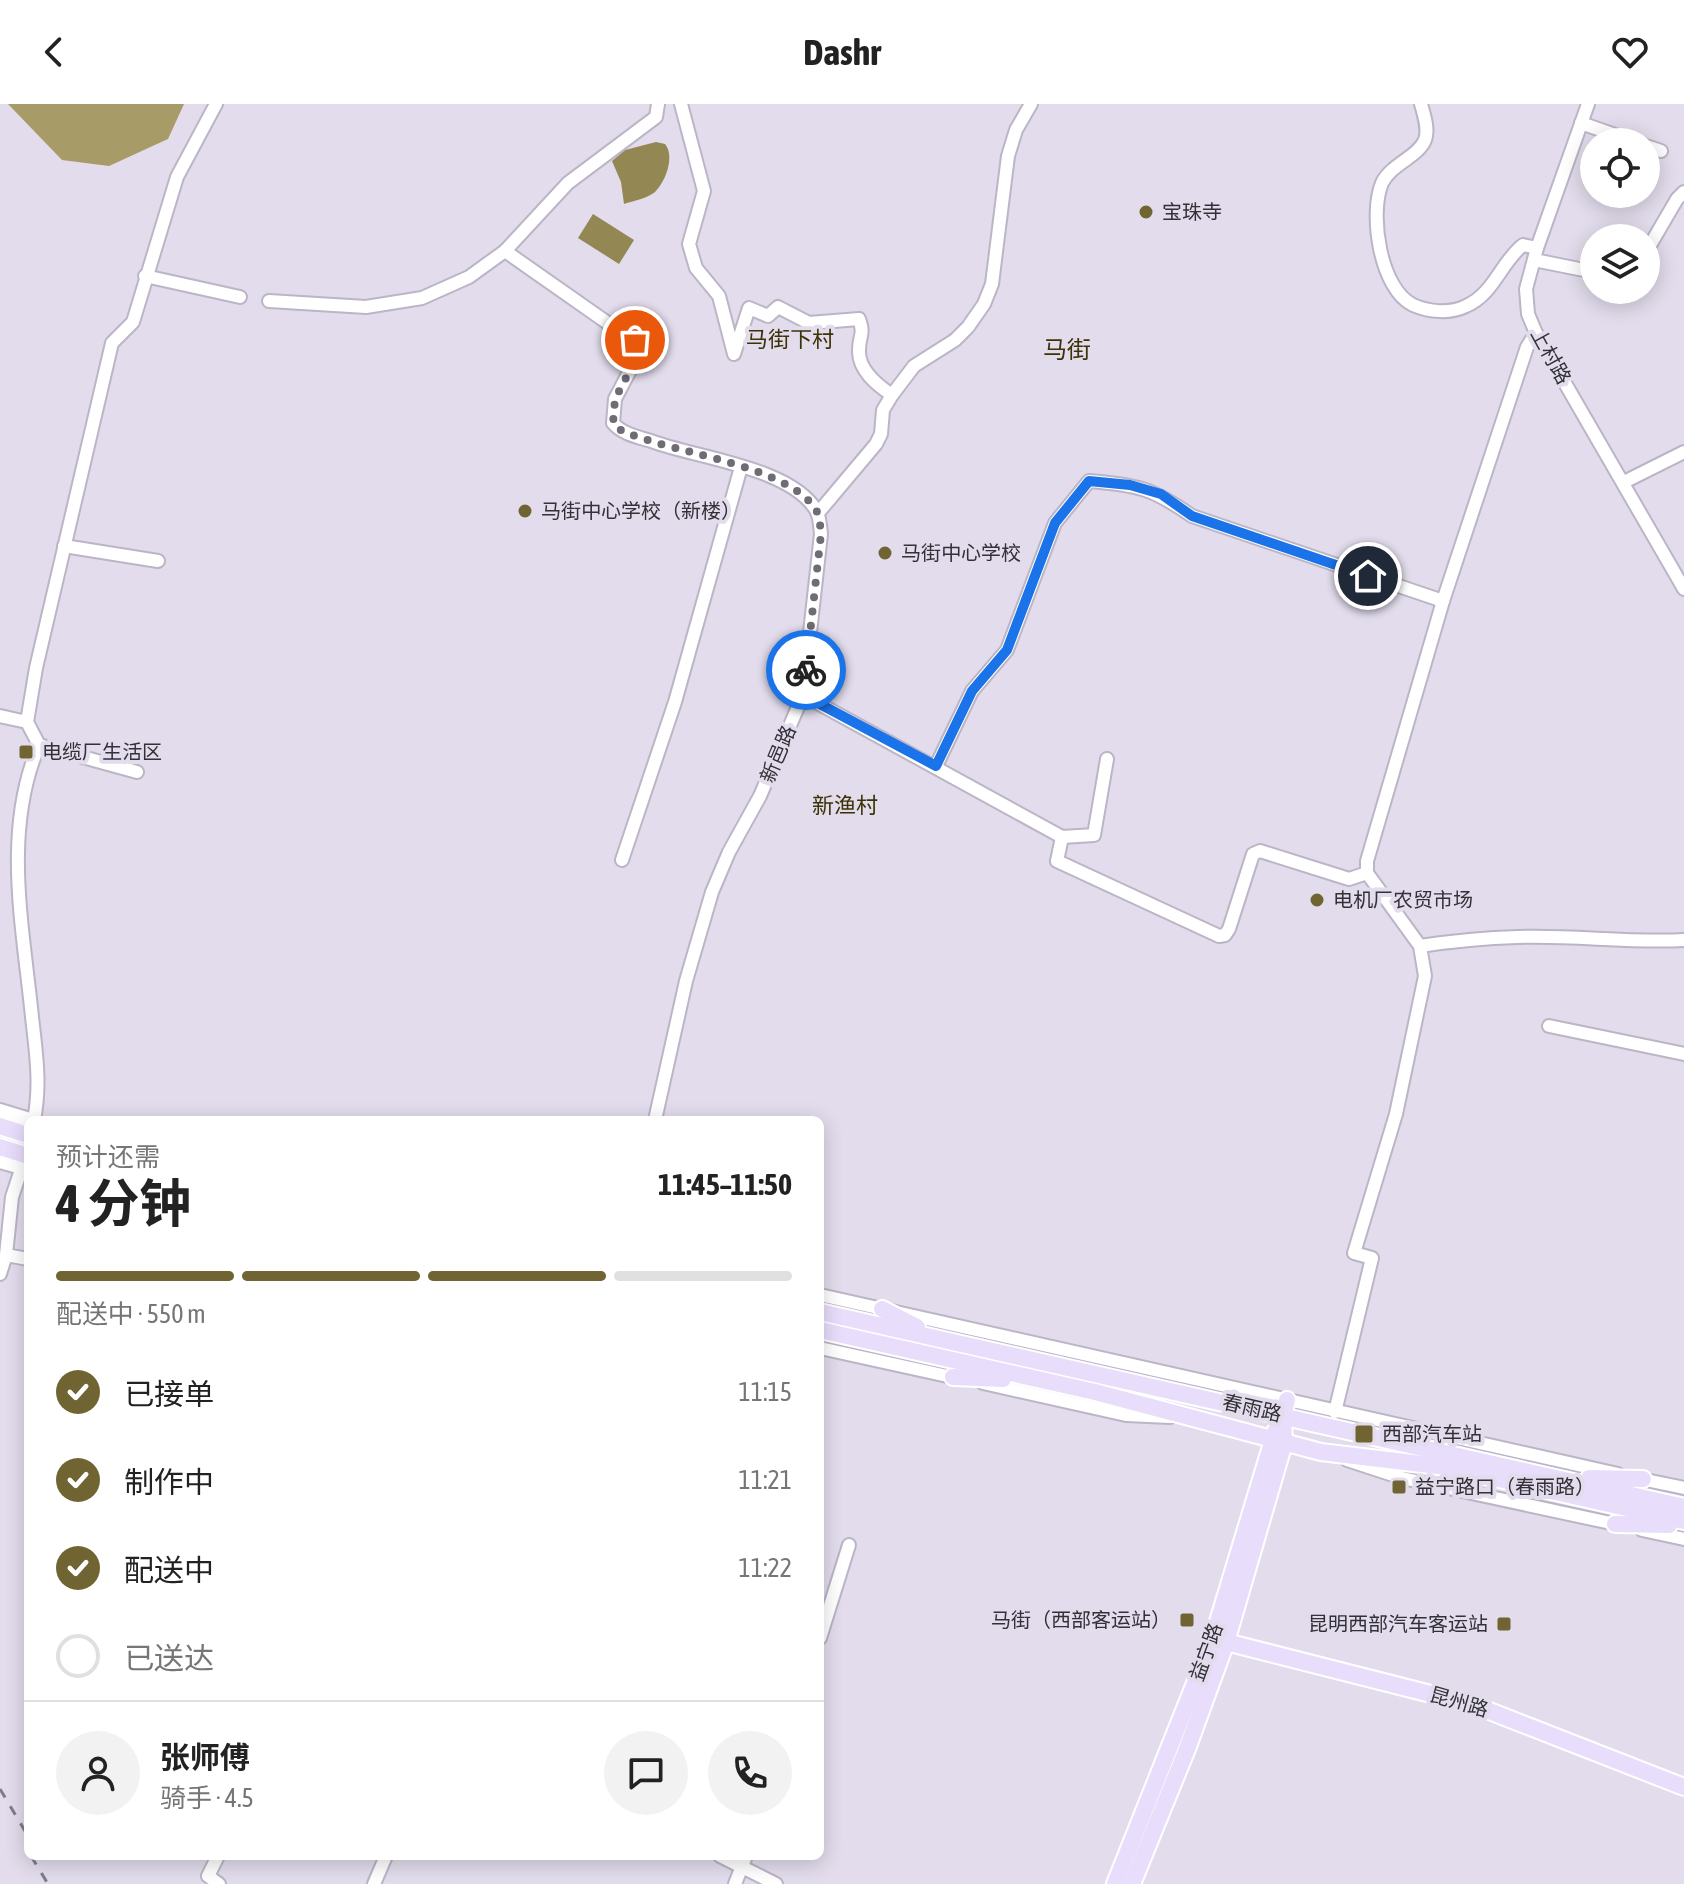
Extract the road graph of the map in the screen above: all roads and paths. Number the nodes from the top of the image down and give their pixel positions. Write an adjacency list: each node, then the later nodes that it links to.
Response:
1 (216, 104): 14 (street)
2 (658, 104): 11 (street)
3 (681, 104): 18 (street)
4 (1031, 104): 18 (street)
5 (1421, 104): 12 (street)
6 (1588, 104): 7 (street, 上村路)
7 (1581, 123): 8 (street); 12 (street, 上村路)
8 (1595, 128)
9 (1684, 192): 10 (street)
10 (1660, 228)
11 (505, 251): 16 (street); 20 (street)
12 (1536, 254): 13 (street); 17 (street, 上村路)
13 (1580, 268)
14 (145, 276): 15 (street); 23 (street)
15 (240, 297)
16 (269, 301)
17 (1536, 333): 21 (street, 上村路); 26 (street)
18 (892, 395): 22 (street)
19 (1684, 452): 21 (street)
20 (741, 467): 22 (street); 35 (street)
21 (1624, 482): 25 (street, 上村路)
22 (818, 513): 27 (street, 新邑路)
23 (64, 546): 24 (street); 29 (street)
24 (158, 561)
25 (1684, 589)
26 (1443, 601): 32 (street); 36 (street)
27 (803, 695): 32 (street); 43 (street, 新邑路)
28 (0, 716): 29 (street)
29 (27, 722): 30 (street)
30 (39, 745): 33 (street); 42 (street)
31 (1107, 759): 34 (street)
32 (936, 766): 34 (street)
33 (137, 772)
34 (1062, 837): 36 (street)
35 (622, 860)
36 (1367, 873): 38 (street)
37 (1684, 940): 38 (street)
38 (1420, 946): 64 (street)
39 (1549, 1026): 40 (street)
40 (1684, 1054)
41 (0, 1110): 44 (street)
42 (34, 1116)
43 (656, 1116)
44 (24, 1117)
45 (0, 1126): 46 (main road)
46 (24, 1134)
47 (0, 1147): 48 (main road)
48 (24, 1159)
49 (24, 1160): 50 (street)
50 (0, 1162)
51 (24, 1167): 52 (street)
52 (6, 1255): 53 (street); 54 (street)
53 (24, 1258)
54 (0, 1274)
55 (824, 1296): 56 (street)
56 (882, 1309): 59 (main road); 63 (street)
57 (824, 1313): 59 (main road, 春雨路)
58 (824, 1331): 62 (main road, 春雨路)
59 (936, 1337): 63 (main road, 春雨路)
60 (824, 1349): 61 (street)
61 (953, 1377): 62 (main road); 65 (street)
62 (1051, 1382): 65 (main road, 春雨路)
63 (1285, 1408): 64 (street); 66 (main road, 益宁路); 68 (main road, 春雨路)
64 (1335, 1412): 69 (street)
65 (1183, 1417): 66 (main road, 春雨路)
66 (1277, 1441): 67 (main road, 春雨路); 77 (main road, 益宁路); 86 (main road, 益宁路)
67 (1321, 1452): 72 (street); 73 (main road, 春雨路)
68 (1545, 1477): 69 (main road); 71 (main road, 春雨路)
69 (1643, 1479): 70 (street)
70 (1684, 1488)
71 (1684, 1507)
72 (1615, 1524): 73 (main road); 74 (street)
73 (1684, 1524)
74 (1684, 1539)
75 (849, 1545): 76 (street)
76 (824, 1625)
77 (1226, 1642): 78 (main road, 昆州路); 87 (main road, 益宁路)
78 (1684, 1787)
79 (216, 1860): 82 (street)
80 (384, 1860): 83 (street)
81 (744, 1861): 84 (street); 85 (street)
82 (219, 1884)
83 (374, 1884)
84 (735, 1884)
85 (776, 1884)
86 (1115, 1884)
87 (1132, 1884)

